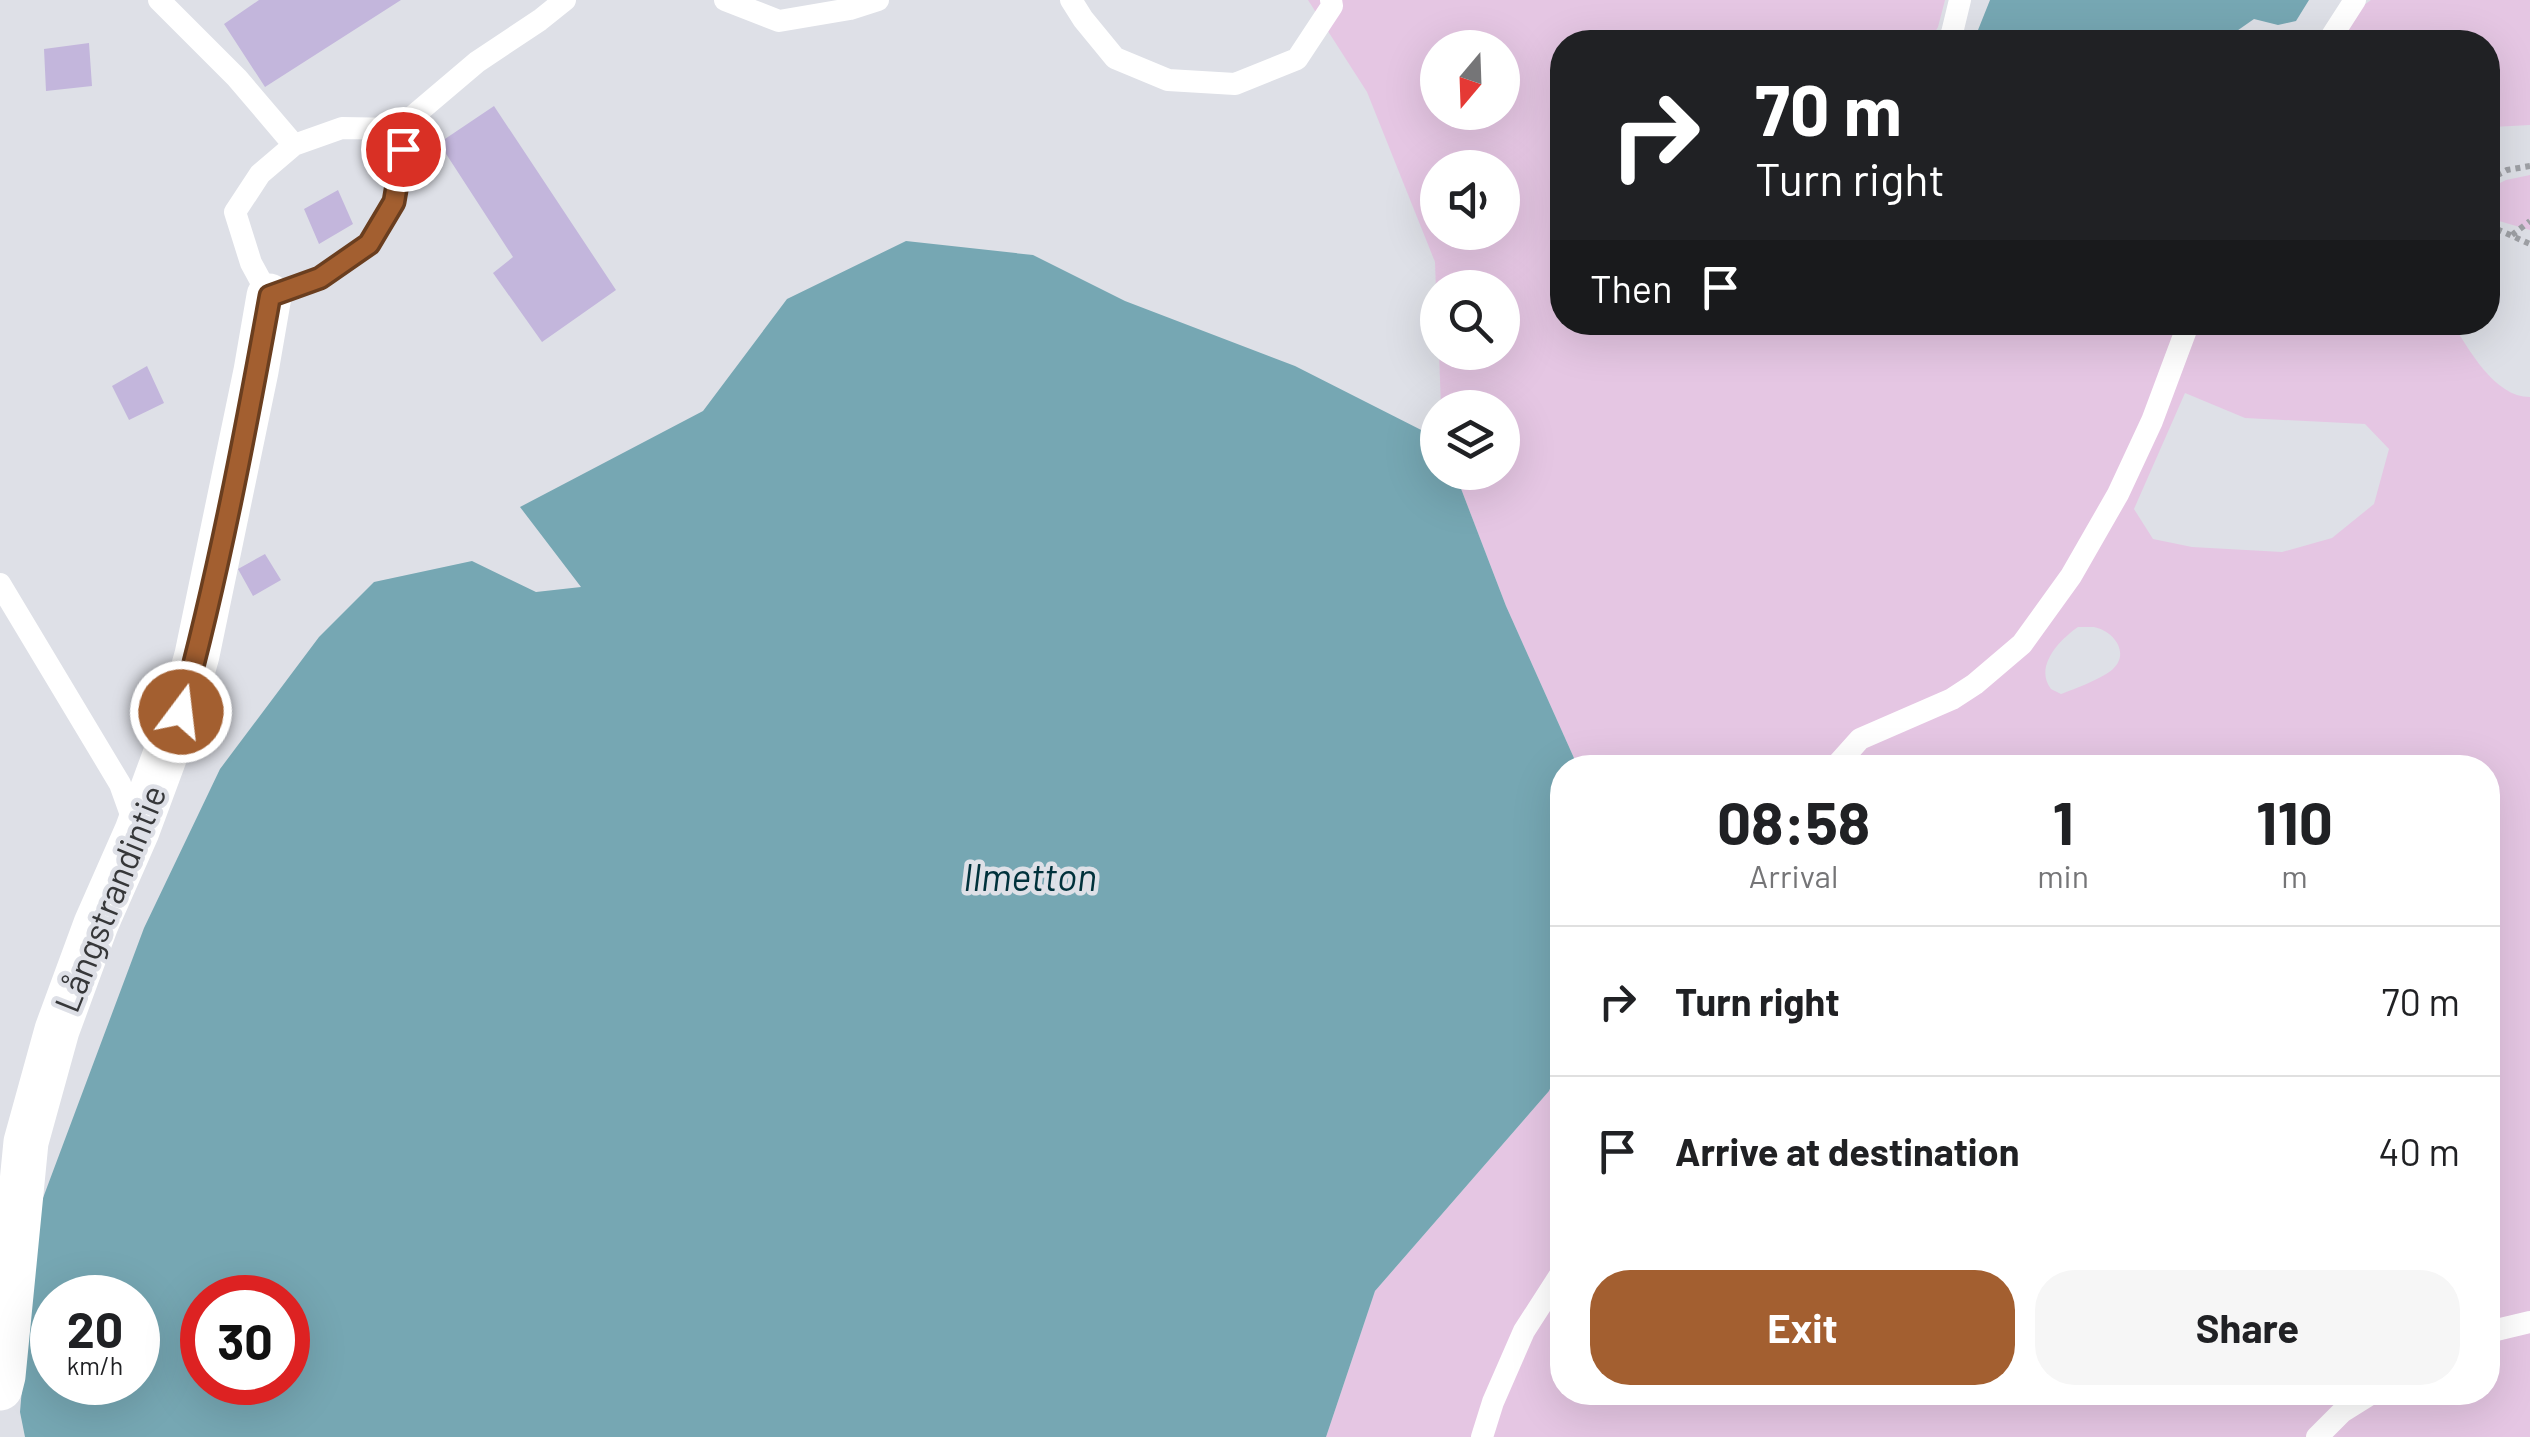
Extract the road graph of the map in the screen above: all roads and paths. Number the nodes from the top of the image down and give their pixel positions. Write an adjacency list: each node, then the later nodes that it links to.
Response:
1 (159, 0): 12 (lane)
2 (565, 0): 11 (lane)
3 (725, 0): 4 (lane)
4 (878, 0)
5 (1070, 0): 6 (lane)
6 (1331, 0)
7 (1960, 0): 9 (lane)
8 (2355, 0): 10 (lane)
9 (1953, 30)
10 (2336, 30)
11 (398, 129): 12 (lane); 19 (lane)
12 (294, 146): 19 (lane)
13 (2530, 166): 14 (path)
14 (2500, 174)
15 (2530, 222): 17 (path)
16 (2500, 231): 17 (path)
17 (2510, 236): 18 (path)
18 (2530, 244)
19 (270, 296): 23 (street, Långstrandintie)
20 (2184, 335): 22 (lane)
21 (0, 584): 23 (lane)
22 (1846, 755)
23 (137, 832): 27 (street, Långstrandintie)
24 (1550, 1291): 29 (lane)
25 (2530, 1322): 26 (lane)
26 (2500, 1329)
27 (0, 1388)
28 (2353, 1405): 30 (lane)
29 (1482, 1437)
30 (2318, 1437)

